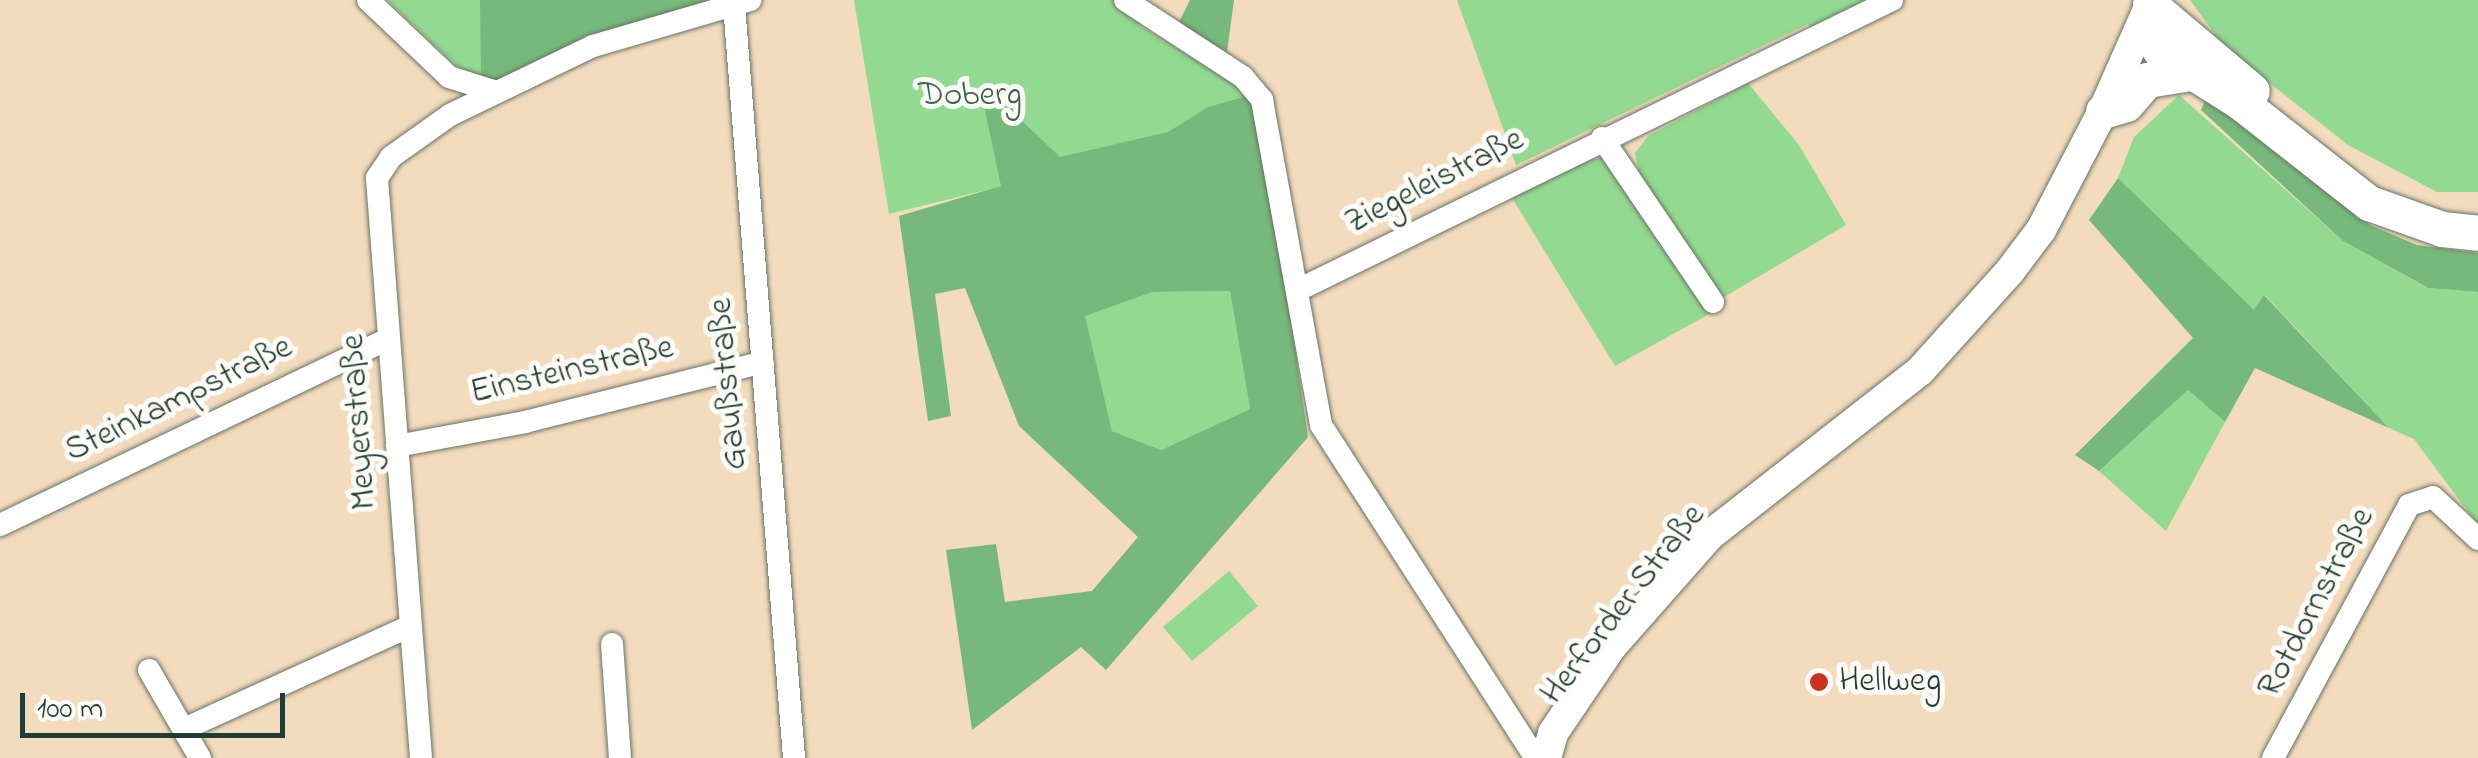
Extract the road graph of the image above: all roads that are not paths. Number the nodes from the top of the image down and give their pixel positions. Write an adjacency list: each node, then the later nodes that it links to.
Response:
1 (368, 0): 7 (street)
2 (1125, 0): 14 (street)
3 (1892, 0): 11 (street, Ziegeleistraße)
4 (742, 2): 8 (street, Meyerstraße); 17 (street, Gaußstraße)
5 (2150, 2): 6 (highway); 9 (main road, Herforder Straße); 12 (highway)
6 (2190, 73): 9 (highway); 13 (highway)
7 (449, 77): 8 (street); 10 (street)
8 (497, 92): 10 (street, Meyerstraße)
9 (2103, 112): 30 (main road, Herforder Straße)
10 (450, 115): 16 (street, Meyerstraße)
11 (1602, 138): 14 (street, Ziegeleistraße); 15 (street)
12 (2478, 216)
13 (2478, 233)
14 (1300, 289): 29 (street)
15 (1713, 302)
16 (388, 339): 18 (street, Meyerstraße); 19 (street, Steinkampstraße)
17 (763, 362): 18 (street, Einsteinstraße); 28 (street, Gaußstraße)
18 (397, 446): 21 (street, Meyerstraße)
19 (0, 525)
20 (2478, 539): 31 (street, Rotdornstraße)
21 (410, 626): 24 (street); 26 (street, Meyerstraße)
22 (612, 644): 27 (street)
23 (149, 670): 24 (street)
24 (184, 729): 25 (street)
25 (200, 758)
26 (421, 758)
27 (620, 758)
28 (794, 758)
29 (1536, 758)
30 (1548, 758)
31 (2273, 758)

